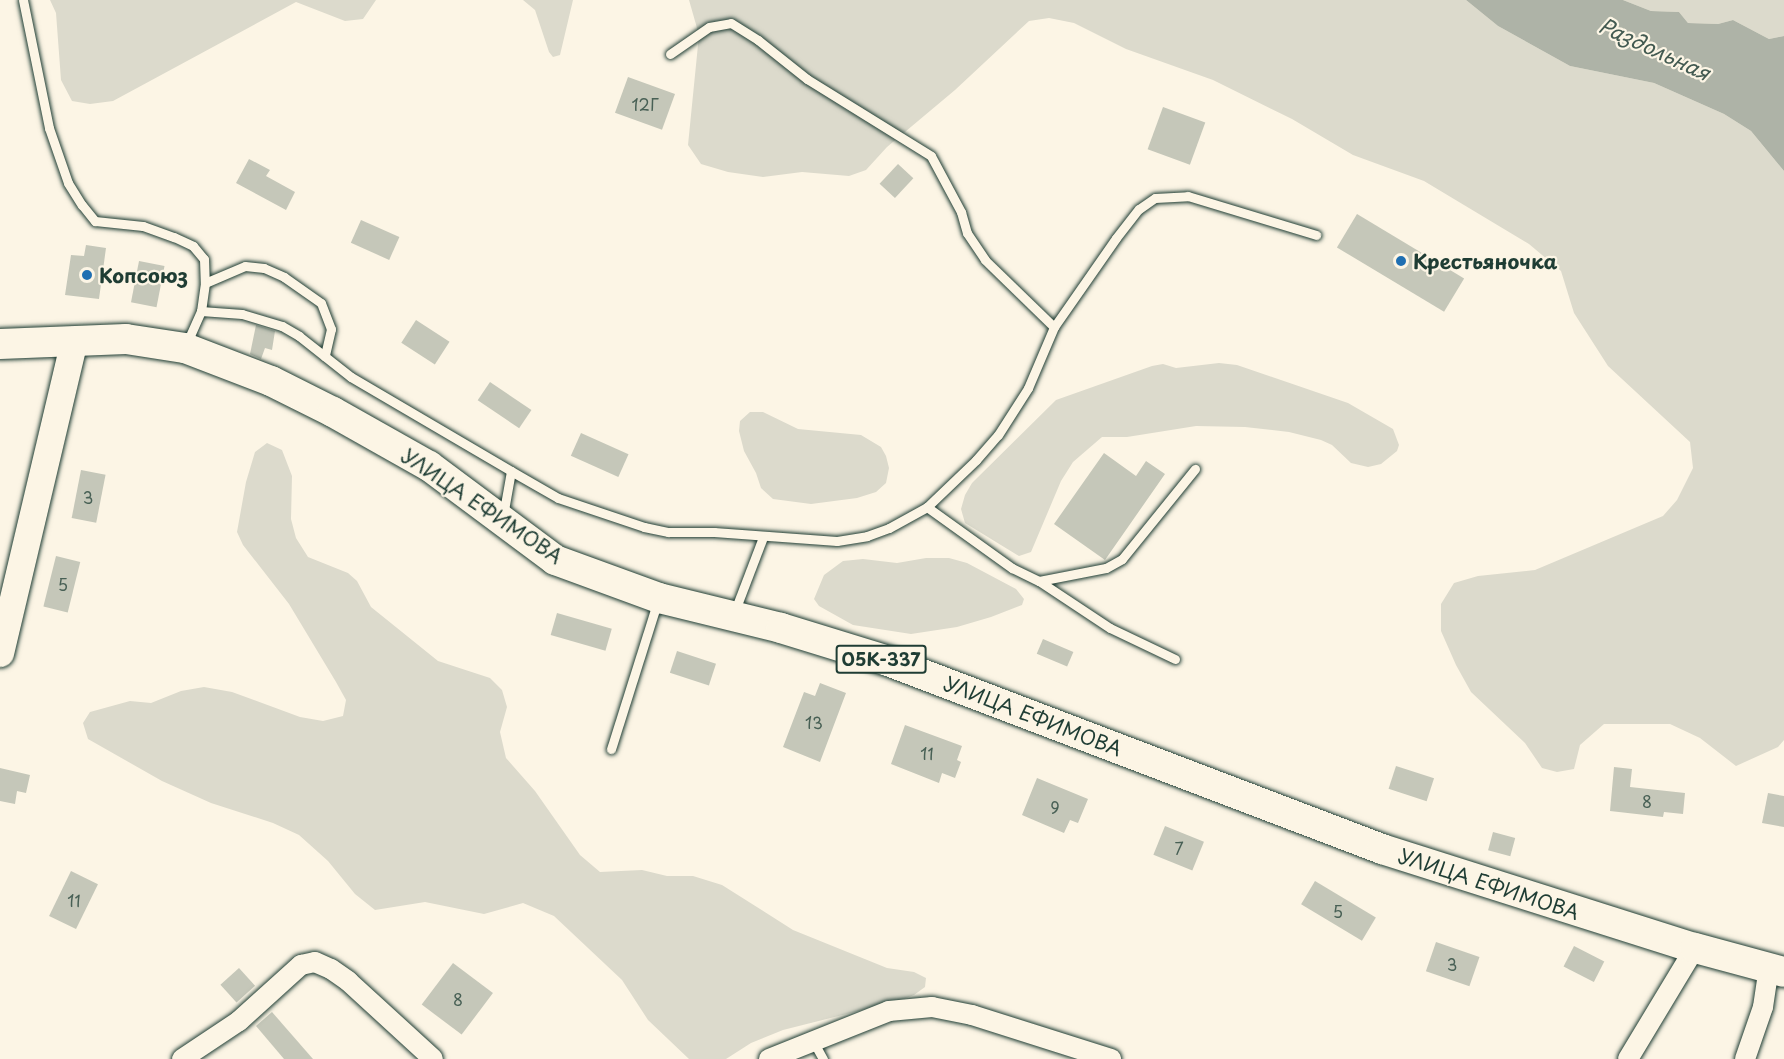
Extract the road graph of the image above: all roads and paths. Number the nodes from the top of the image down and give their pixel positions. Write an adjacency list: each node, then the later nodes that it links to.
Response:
1 (23, 0): 4 (lane)
2 (670, 54): 6 (lane)
3 (1316, 235): 6 (lane)
4 (205, 283): 5 (lane); 10 (lane)
5 (201, 311): 9 (lane); 10 (lane)
6 (1054, 327): 13 (lane)
7 (74, 340): 8 (main road, УЛИЦА ЕФИМОВА / 05К-337); 9 (main road, УЛИЦА ЕФИМОВА / 05К-337); 19 (street)
8 (0, 344)
9 (185, 348): 14 (main road, УЛИЦА ЕФИМОВА / 05К-337)
10 (325, 356): 12 (lane)
11 (1195, 469): 16 (lane)
12 (511, 471): 14 (lane); 15 (lane)
13 (927, 507): 15 (lane); 16 (lane)
14 (502, 523): 17 (main road, УЛИЦА ЕФИМОВА / 05К-337)
15 (763, 537): 18 (lane)
16 (1039, 581): 20 (lane)
17 (659, 598): 18 (main road, УЛИЦА ЕФИМОВА / 05К-337); 21 (lane)
18 (733, 616): 22 (main road, УЛИЦА ЕФИМОВА / 05К-337)
19 (0, 653)
20 (1175, 659)
21 (611, 750)
22 (1695, 948): 23 (main road, УЛИЦА ЕФИМОВА / 05К-337); 30 (street)
23 (1776, 969): 31 (street)
24 (813, 1041): 27 (street); 28 (lane); 29 (street)
25 (182, 1059): 26 (street)
26 (433, 1059)
27 (769, 1059)
28 (823, 1059)
29 (1111, 1059)
30 (1628, 1059)
31 (1745, 1059)

